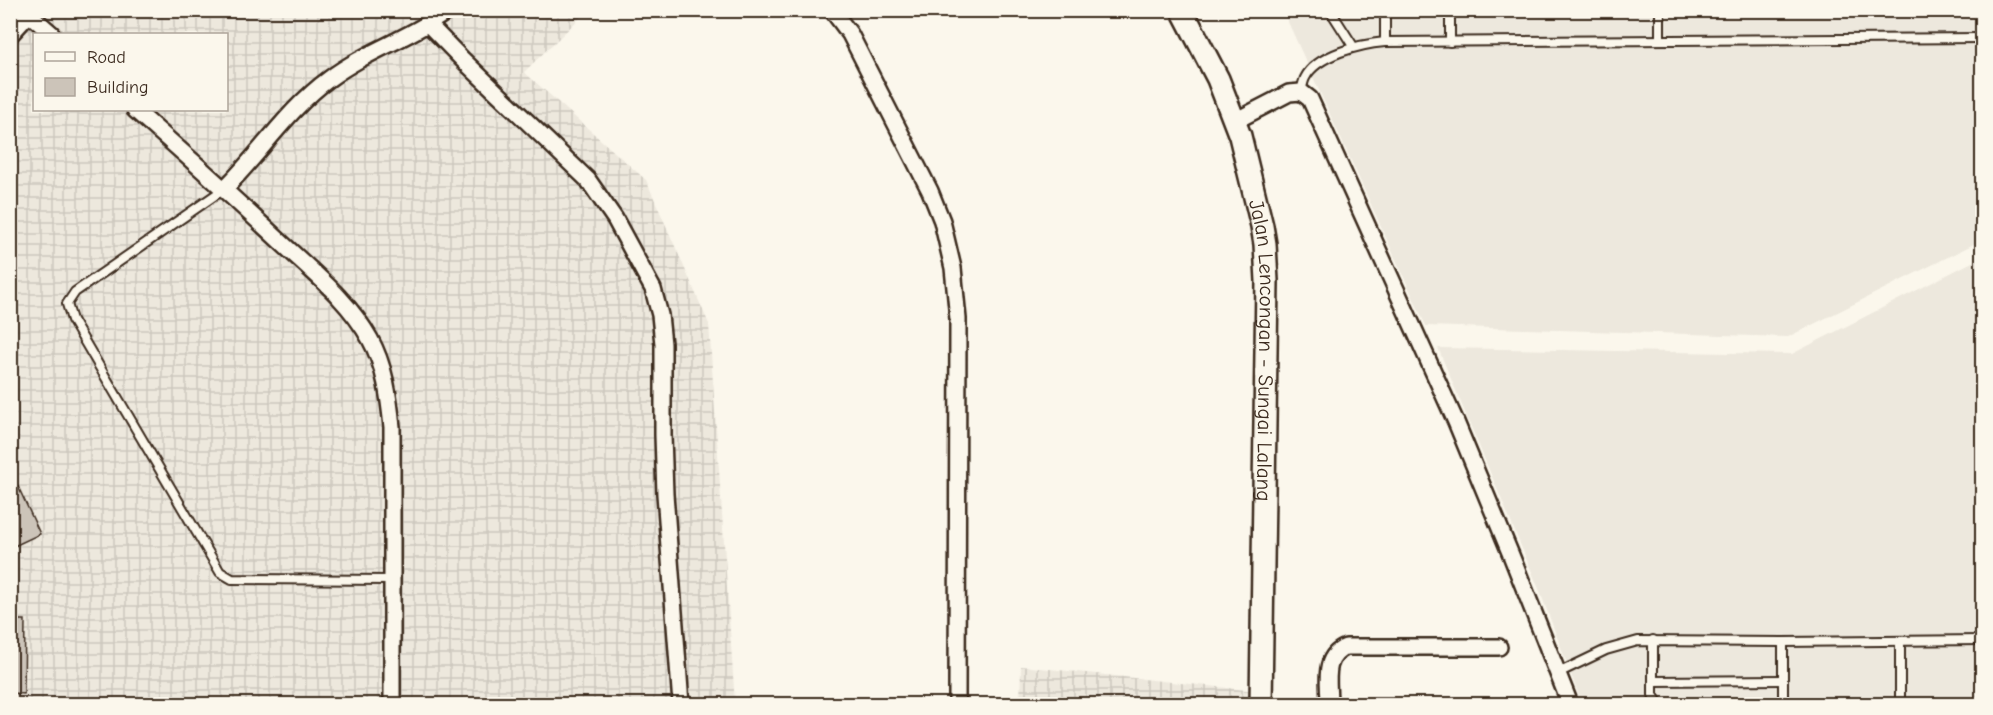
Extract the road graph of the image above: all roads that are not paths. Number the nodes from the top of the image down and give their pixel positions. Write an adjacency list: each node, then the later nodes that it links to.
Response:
1 (449, 10): 9 (street)
2 (832, 10): 32 (street)
3 (1182, 10): 19 (street, Jalan Lencongan - Sungai Lalang)
4 (1330, 10): 16 (lane)
5 (1384, 10): 14 (lane)
6 (1450, 10): 15 (lane)
7 (1660, 10): 13 (lane)
8 (28, 12): 10 (street); 11 (street)
9 (429, 25): 20 (street); 31 (street)
10 (51, 33)
11 (10, 35)
12 (1983, 38): 13 (lane)
13 (1660, 40): 15 (lane)
14 (1385, 42): 15 (lane); 16 (lane)
15 (1450, 42)
16 (1353, 46): 17 (lane)
17 (1300, 92): 19 (street); 27 (street)
18 (136, 111): 20 (street)
19 (1235, 121): 33 (street, Jalan Lencongan - Sungai Lalang)
20 (224, 189): 21 (street); 21 (lane)
21 (391, 580): 30 (street)
22 (1653, 640): 25 (lane); 27 (lane); 29 (lane)
23 (1983, 640): 24 (lane)
24 (1900, 641): 25 (lane); 38 (lane)
25 (1783, 642): 28 (lane)
26 (1499, 647): 34 (street)
27 (1558, 673): 35 (street)
28 (1783, 680): 29 (lane); 37 (lane)
29 (1653, 681): 36 (lane)
30 (392, 705)
31 (681, 705)
32 (957, 705)
33 (1261, 705)
34 (1329, 705)
35 (1570, 705)
36 (1659, 705)
37 (1781, 705)
38 (1900, 705)

